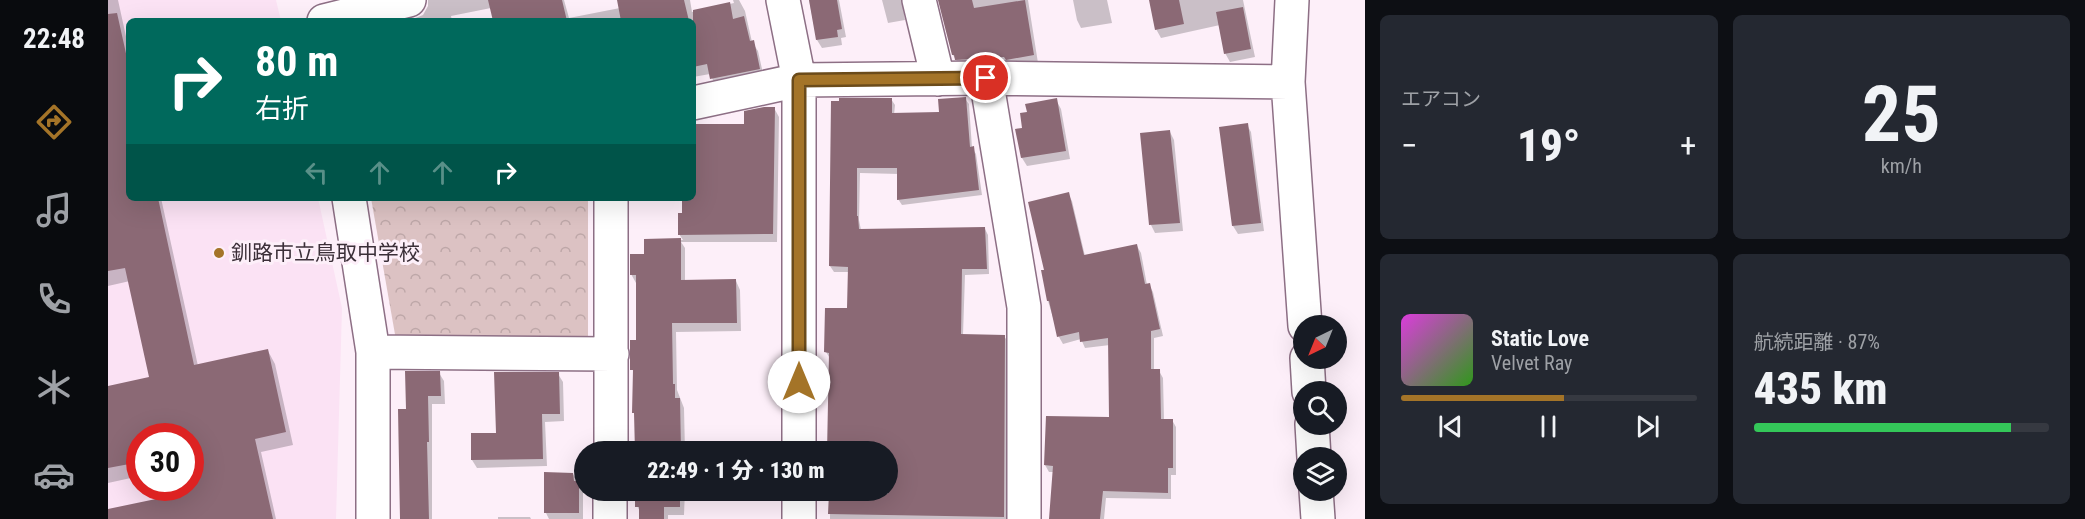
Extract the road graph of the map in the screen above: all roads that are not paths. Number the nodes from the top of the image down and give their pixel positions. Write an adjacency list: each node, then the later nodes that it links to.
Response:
1 (305, 0): 6 (street)
2 (409, 0): 7 (street)
3 (783, 0): 10 (street)
4 (919, 0): 9 (street)
5 (1292, 0): 11 (street)
6 (309, 18)
7 (336, 18)
8 (986, 78): 9 (street); 11 (street); 26 (street)
9 (938, 79): 10 (street)
10 (799, 80): 12 (street); 19 (street)
11 (1288, 82): 15 (street)
12 (696, 102)
13 (349, 201): 16 (street)
14 (611, 201): 17 (street)
15 (1304, 315)
16 (373, 352): 17 (street); 23 (street)
17 (612, 354): 18 (street)
18 (611, 441)
19 (799, 441)
20 (610, 501): 24 (street)
21 (799, 501): 25 (street)
22 (1317, 501): 27 (street)
23 (373, 519)
24 (610, 519)
25 (799, 519)
26 (1024, 519)
27 (1318, 519)

